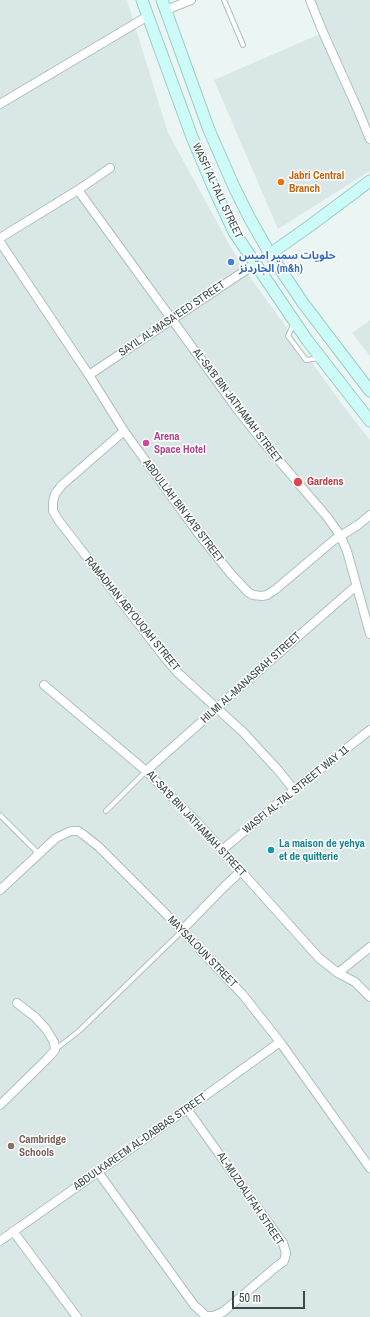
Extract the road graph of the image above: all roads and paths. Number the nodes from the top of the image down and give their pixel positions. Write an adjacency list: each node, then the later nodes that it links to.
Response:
1 (142, 0): 6 (main road, WASFI AL-TALL STREET)
2 (192, 0): 5 (street)
3 (224, 0): 7 (lane)
4 (310, 0): 13 (street)
5 (164, 5): 8 (main road, WASFI AL-TALL STREET)
6 (148, 16): 9 (street); 10 (main road, WASFI AL-TALL STREET)
7 (243, 45)
8 (197, 101): 10 (main road); 11 (main road, WASFI AL-TALL STREET)
9 (0, 104)
10 (181, 108): 12 (main road, WASFI AL-TALL STREET)
11 (209, 130): 12 (main road); 19 (main road, WASFI AL-TALL STREET)
12 (192, 137): 20 (main road, WASFI AL-TALL STREET)
13 (370, 139)
14 (110, 168): 16 (street)
15 (370, 181): 19 (main road)
16 (78, 190): 17 (street); 21 (street, AL-SA'B BIN JATHAMAH STREET)
17 (0, 238)
18 (0, 242): 22 (street, ABDULLAH BIN KA'B STREET)
19 (270, 254): 23 (main road, WASFI AL-TALL STREET)
20 (255, 264): 21 (street, SAYIL AL-MASA'EED STREET); 24 (main road, WASFI AL-TALL STREET)
21 (173, 320): 22 (street, SAYIL AL-MASA'EED STREET); 27 (street, AL-SA'B BIN JATHAMAH STREET)
22 (89, 374): 25 (street, ABDULLAH BIN KA'B STREET)
23 (370, 391)
24 (370, 421)
25 (124, 431): 27 (street, ABDULLAH BIN KA'B STREET); 31 (street, RAMADHAN ABYOUQAH STREET)
26 (370, 515): 27 (street, ABDULLAH BIN KA'B STREET)
27 (340, 536): 28 (street, AL-SA'B BIN JATHAMAH STREET)
28 (356, 586): 29 (street, AL-SA'B BIN JATHAMAH STREET); 31 (street, HILMI AL-MANASRAH STREET)
29 (370, 634)
30 (44, 685): 33 (street, AL-SA'B BIN JATHAMAH STREET)
31 (217, 708): 33 (street, HILMI AL-MANASRAH STREET); 34 (street, RAMADHAN ABYOUQAH STREET)
32 (370, 730): 34 (street, WASFI AL-TAL STREET WAY 11)
33 (146, 771): 35 (lane); 37 (street, AL-SA'B BIN JATHAMAH STREET)
34 (294, 790): 37 (street, WASFI AL-TAL STREET WAY 11)
35 (106, 811)
36 (0, 815): 38 (lane)
37 (222, 850): 39 (street, AL-SA'B BIN JATHAMAH STREET)
38 (39, 854): 40 (street, MAYSALOUN STREET); 41 (street, MAYSALOUN STREET)
39 (241, 871): 41 (street); 43 (street, AL-SA'B BIN JATHAMAH STREET)
40 (0, 890)
41 (182, 930): 46 (street, MAYSALOUN STREET); 47 (lane)
42 (370, 947): 43 (street)
43 (338, 973): 44 (street, AL-SA'B BIN JATHAMAH STREET)
44 (370, 997)
45 (17, 1004): 47 (street)
46 (280, 1042): 49 (street, ABDULKAREEM AL-DABBAS STREET); 50 (street, MAYSALOUN STREET)
47 (55, 1050): 48 (street)
48 (0, 1105)
49 (187, 1109): 51 (street, ABDULKAREEM AL-DABBAS STREET); 51 (street, AL-MUZDALIFAH STREET)
50 (370, 1168)
51 (98, 1172): 52 (street, ABDULKAREEM AL-DABBAS STREET)
52 (13, 1231): 53 (street, ABDULKAREEM AL-DABBAS STREET); 54 (street)
53 (0, 1241)
54 (77, 1317)

